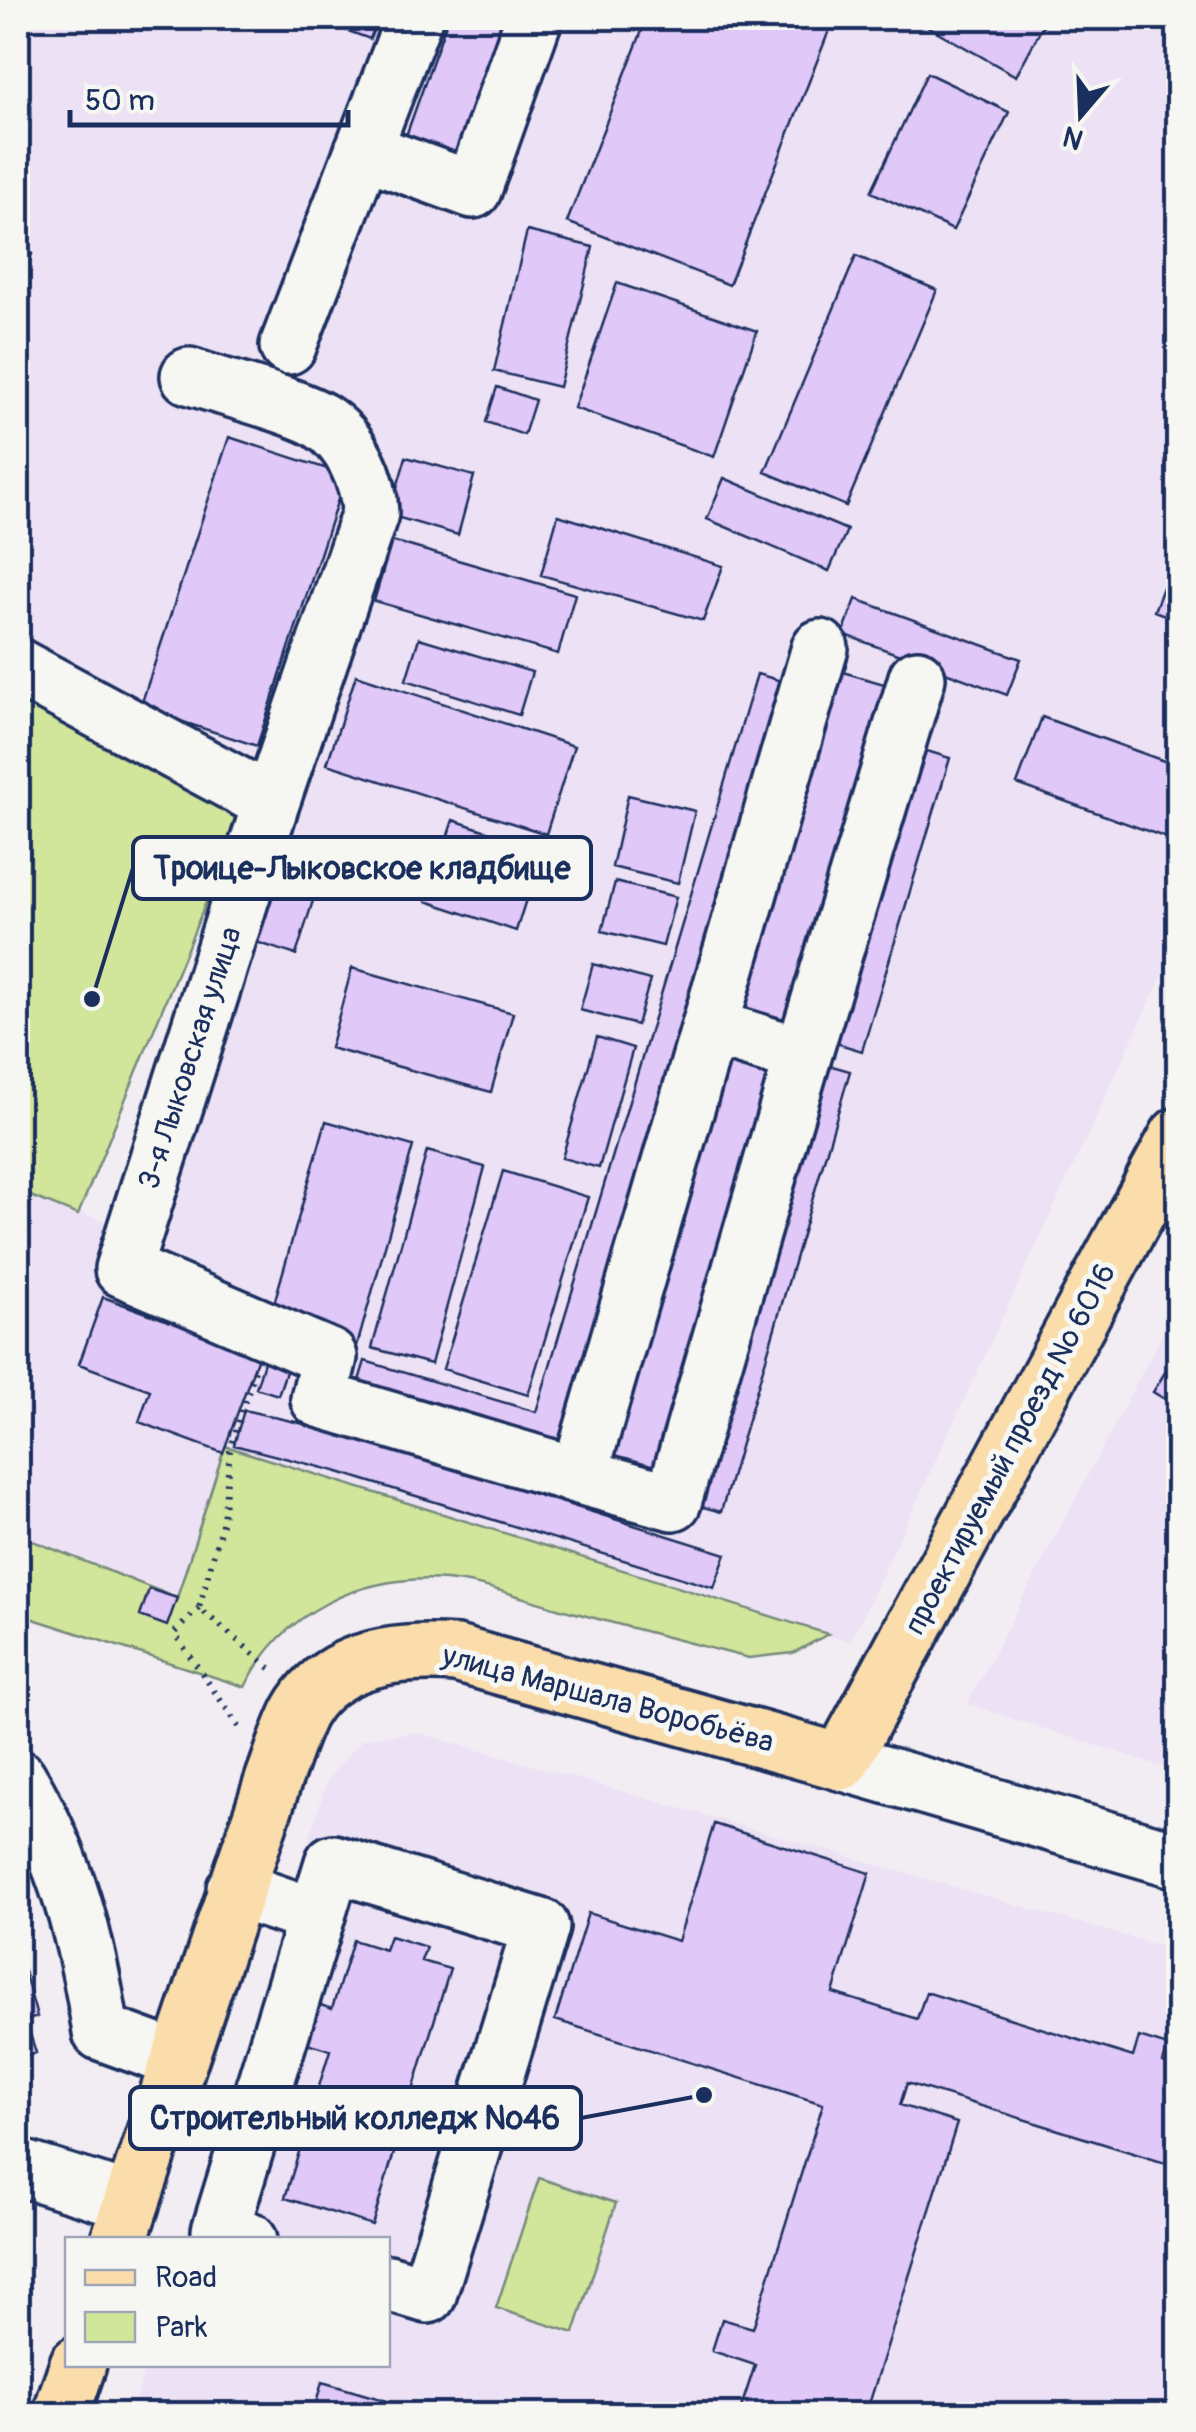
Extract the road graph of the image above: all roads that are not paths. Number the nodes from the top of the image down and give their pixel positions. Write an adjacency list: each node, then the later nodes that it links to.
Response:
1 (414, 18): 3 (street)
2 (534, 18): 3 (street)
3 (363, 150): 4 (street)
4 (288, 346)
5 (189, 376): 9 (street, 3-я Лыковская улица)
6 (820, 648): 10 (street)
7 (18, 666): 9 (street)
8 (917, 678): 11 (street)
9 (271, 803): 13 (street, 3-я Лыковская улица)
10 (712, 1028): 11 (street); 13 (street)
11 (802, 1056): 13 (street)
12 (1178, 1136): 14 (main road, проектируемый проезд № 6016)
13 (578, 1476)
14 (840, 1762): 16 (street, улица Маршала Воробьёва); 17 (main road, улица Маршала Воробьёва)
15 (18, 1778): 19 (street)
16 (1178, 1860)
17 (235, 1889): 18 (street); 19 (main road, улица Маршала Воробьёва)
18 (316, 1917): 22 (street); 23 (street)
19 (178, 2060): 21 (main road, улица Маршала Воробьёва)
20 (18, 2167): 21 (street)
21 (125, 2221)
22 (239, 2237)
23 (390, 2283)
24 (77, 2367): 25 (main road)
25 (61, 2414)

